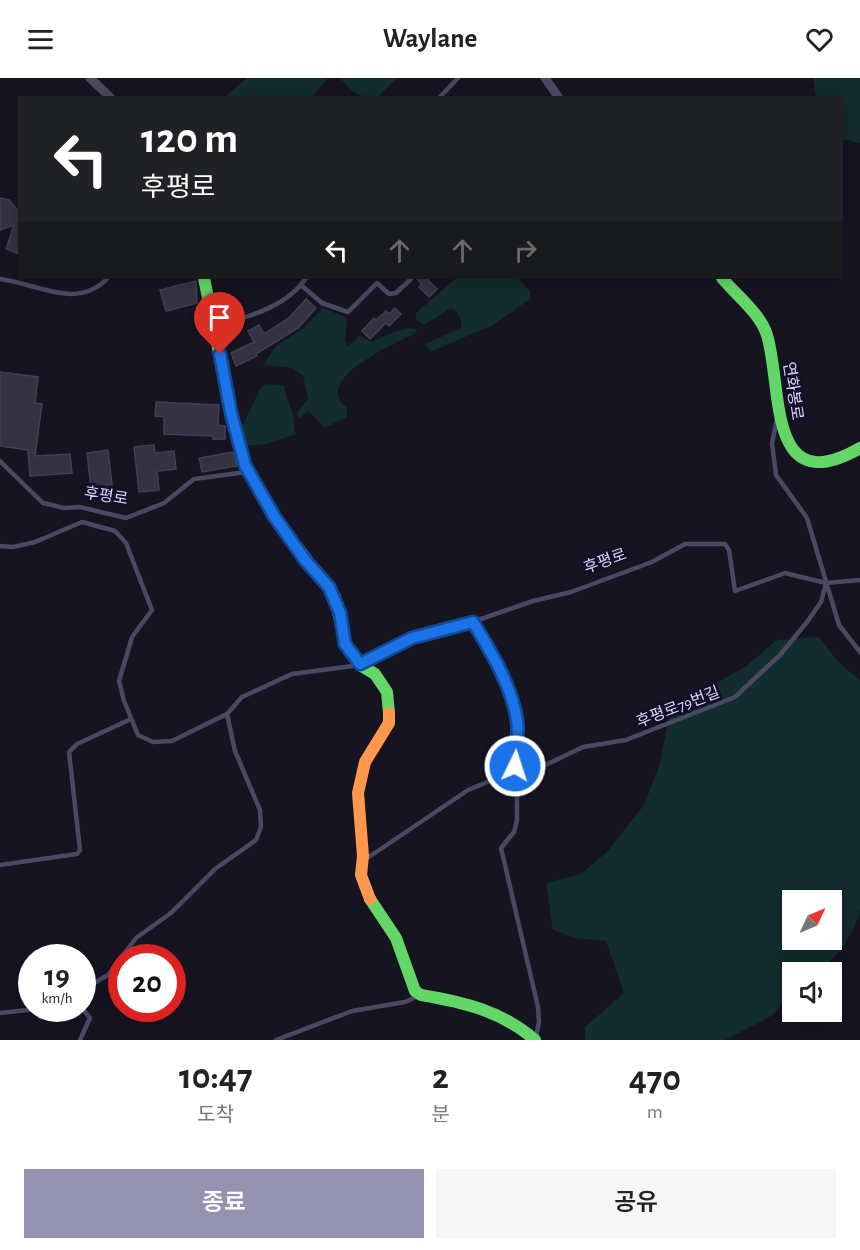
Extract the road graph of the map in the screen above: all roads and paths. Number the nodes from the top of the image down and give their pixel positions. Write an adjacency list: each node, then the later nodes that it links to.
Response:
1 (90, 78): 4 (street)
2 (458, 78): 5 (lane)
3 (545, 78): 6 (street)
4 (109, 96)
5 (441, 96)
6 (558, 96)
7 (0, 279): 8 (lane)
8 (107, 279)
9 (204, 279): 14 (street)
10 (305, 279): 13 (lane)
11 (411, 279): 13 (lane)
12 (723, 279): 15 (street, 연화봉로)
13 (301, 285): 14 (lane)
14 (215, 327): 18 (street)
15 (779, 413): 16 (street, 연화봉로); 21 (lane)
16 (860, 448)
17 (0, 461): 18 (lane, 후평로)
18 (248, 471): 24 (street)
19 (0, 546): 26 (lane, 후평로)
20 (860, 580): 21 (lane)
21 (826, 584): 22 (lane, 후평로); 23 (lane); 27 (lane, 후평로79번길)
22 (473, 622): 24 (lane, 후평로); 27 (lane)
23 (860, 652)
24 (360, 664): 25 (lane, 후평로); 28 (street)
25 (227, 714): 26 (lane, 후평로); 30 (lane)
26 (131, 719): 29 (lane)
27 (518, 776): 28 (lane, 후평로79번길); 37 (lane)
28 (363, 861): 31 (street)
29 (0, 865)
30 (96, 982)
31 (421, 995): 36 (lane); 37 (street)
32 (18, 1011): 33 (lane)
33 (0, 1013)
34 (88, 1022): 35 (lane)
35 (80, 1040)
36 (276, 1040)
37 (535, 1040)

